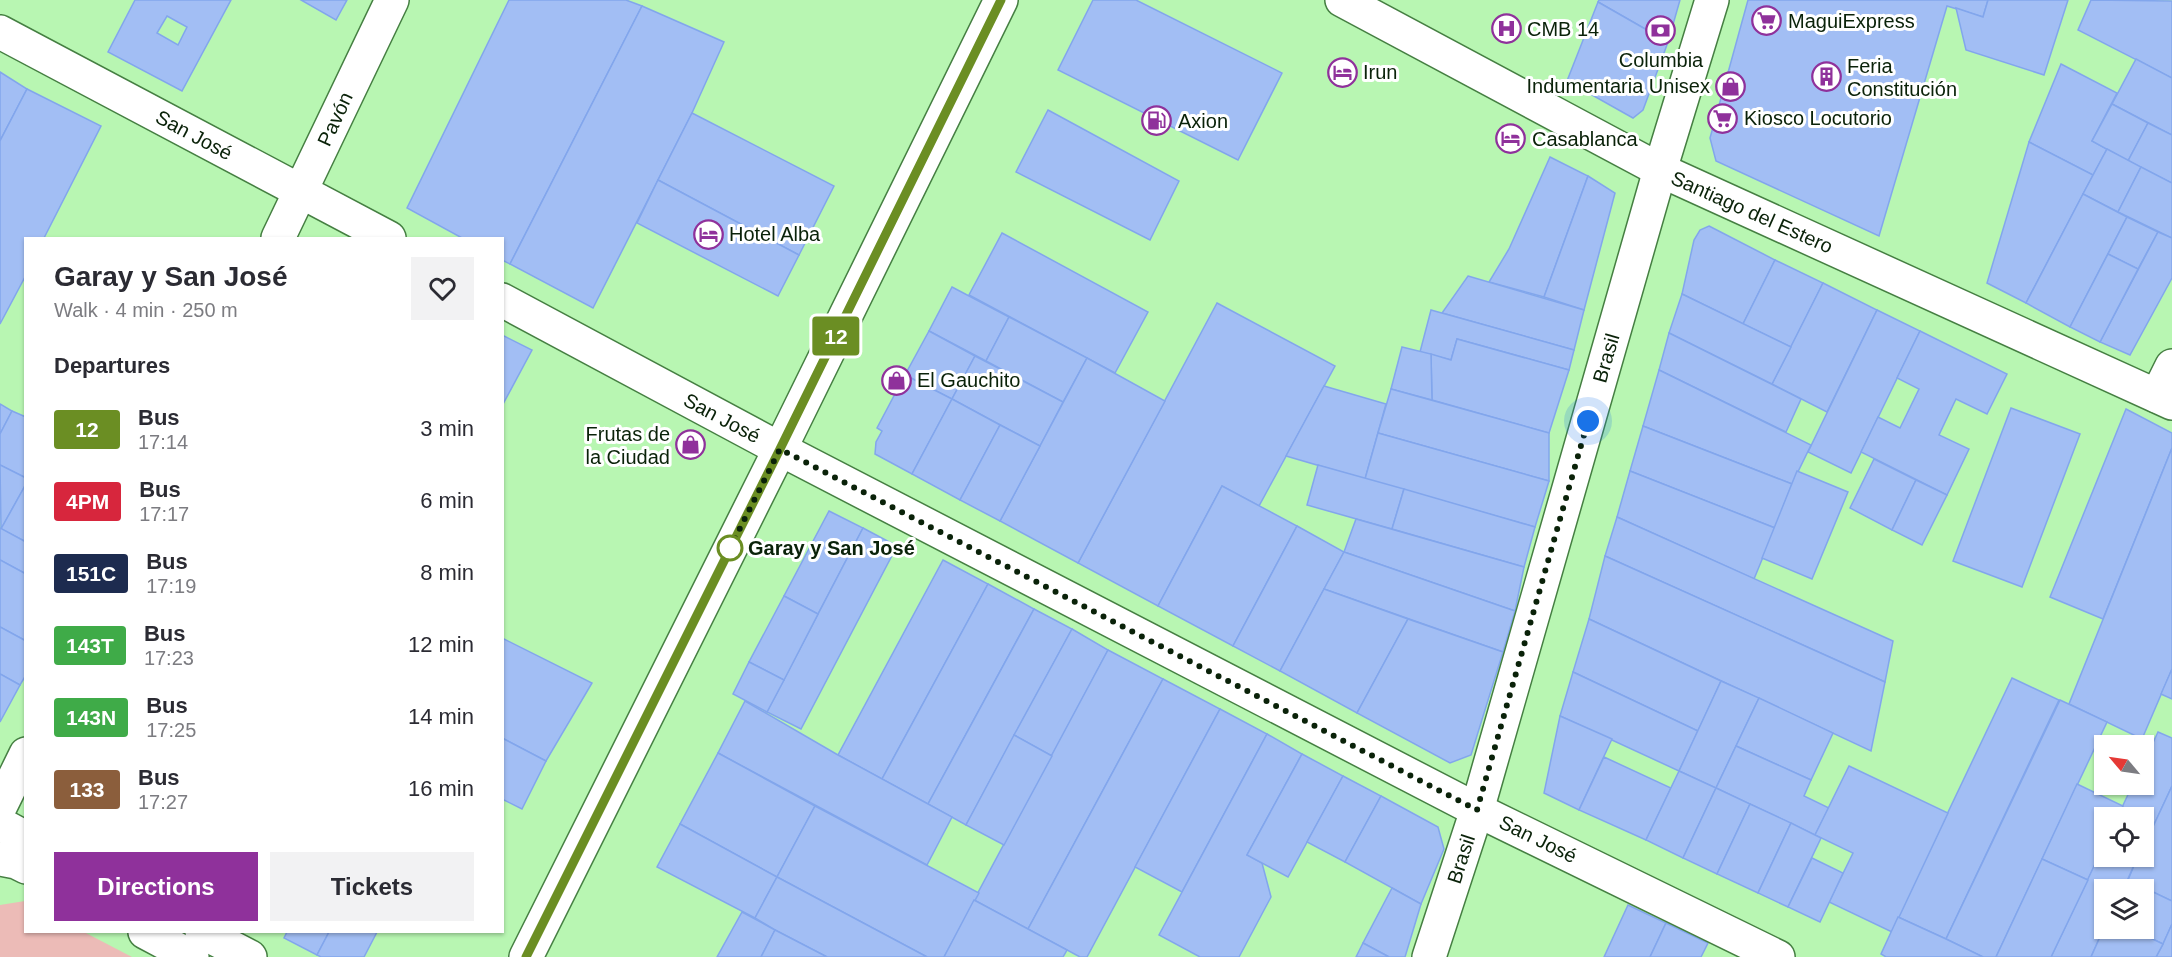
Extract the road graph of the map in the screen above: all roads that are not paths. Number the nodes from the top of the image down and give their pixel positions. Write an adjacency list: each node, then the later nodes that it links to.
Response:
1 (392, 0): 7 (street, Pavón)
2 (1001, 0): 13 (street)
3 (1342, 0): 6 (street, Santiago del Estero)
4 (1712, 0): 6 (street, Brasil)
5 (0, 32): 7 (street, San José)
6 (1660, 170): 12 (street, Santiago del Estero); 16 (street, Brasil)
7 (301, 191): 8 (street, Pavón); 9 (street, San José)
8 (278, 237)
9 (387, 237)
10 (504, 301): 13 (street, San José)
11 (2172, 366): 12 (street)
12 (2164, 400)
13 (780, 449): 16 (street, San José); 25 (street)
14 (24, 758): 15 (street)
15 (0, 807)
16 (1477, 810): 26 (street, Brasil); 27 (street, San José)
17 (0, 824): 18 (street)
18 (24, 837)
19 (0, 859): 20 (street)
20 (24, 866)
21 (147, 933): 23 (street)
22 (204, 933): 24 (street)
23 (192, 957)
24 (250, 957)
25 (526, 957)
26 (1429, 957)
27 (1778, 957)

